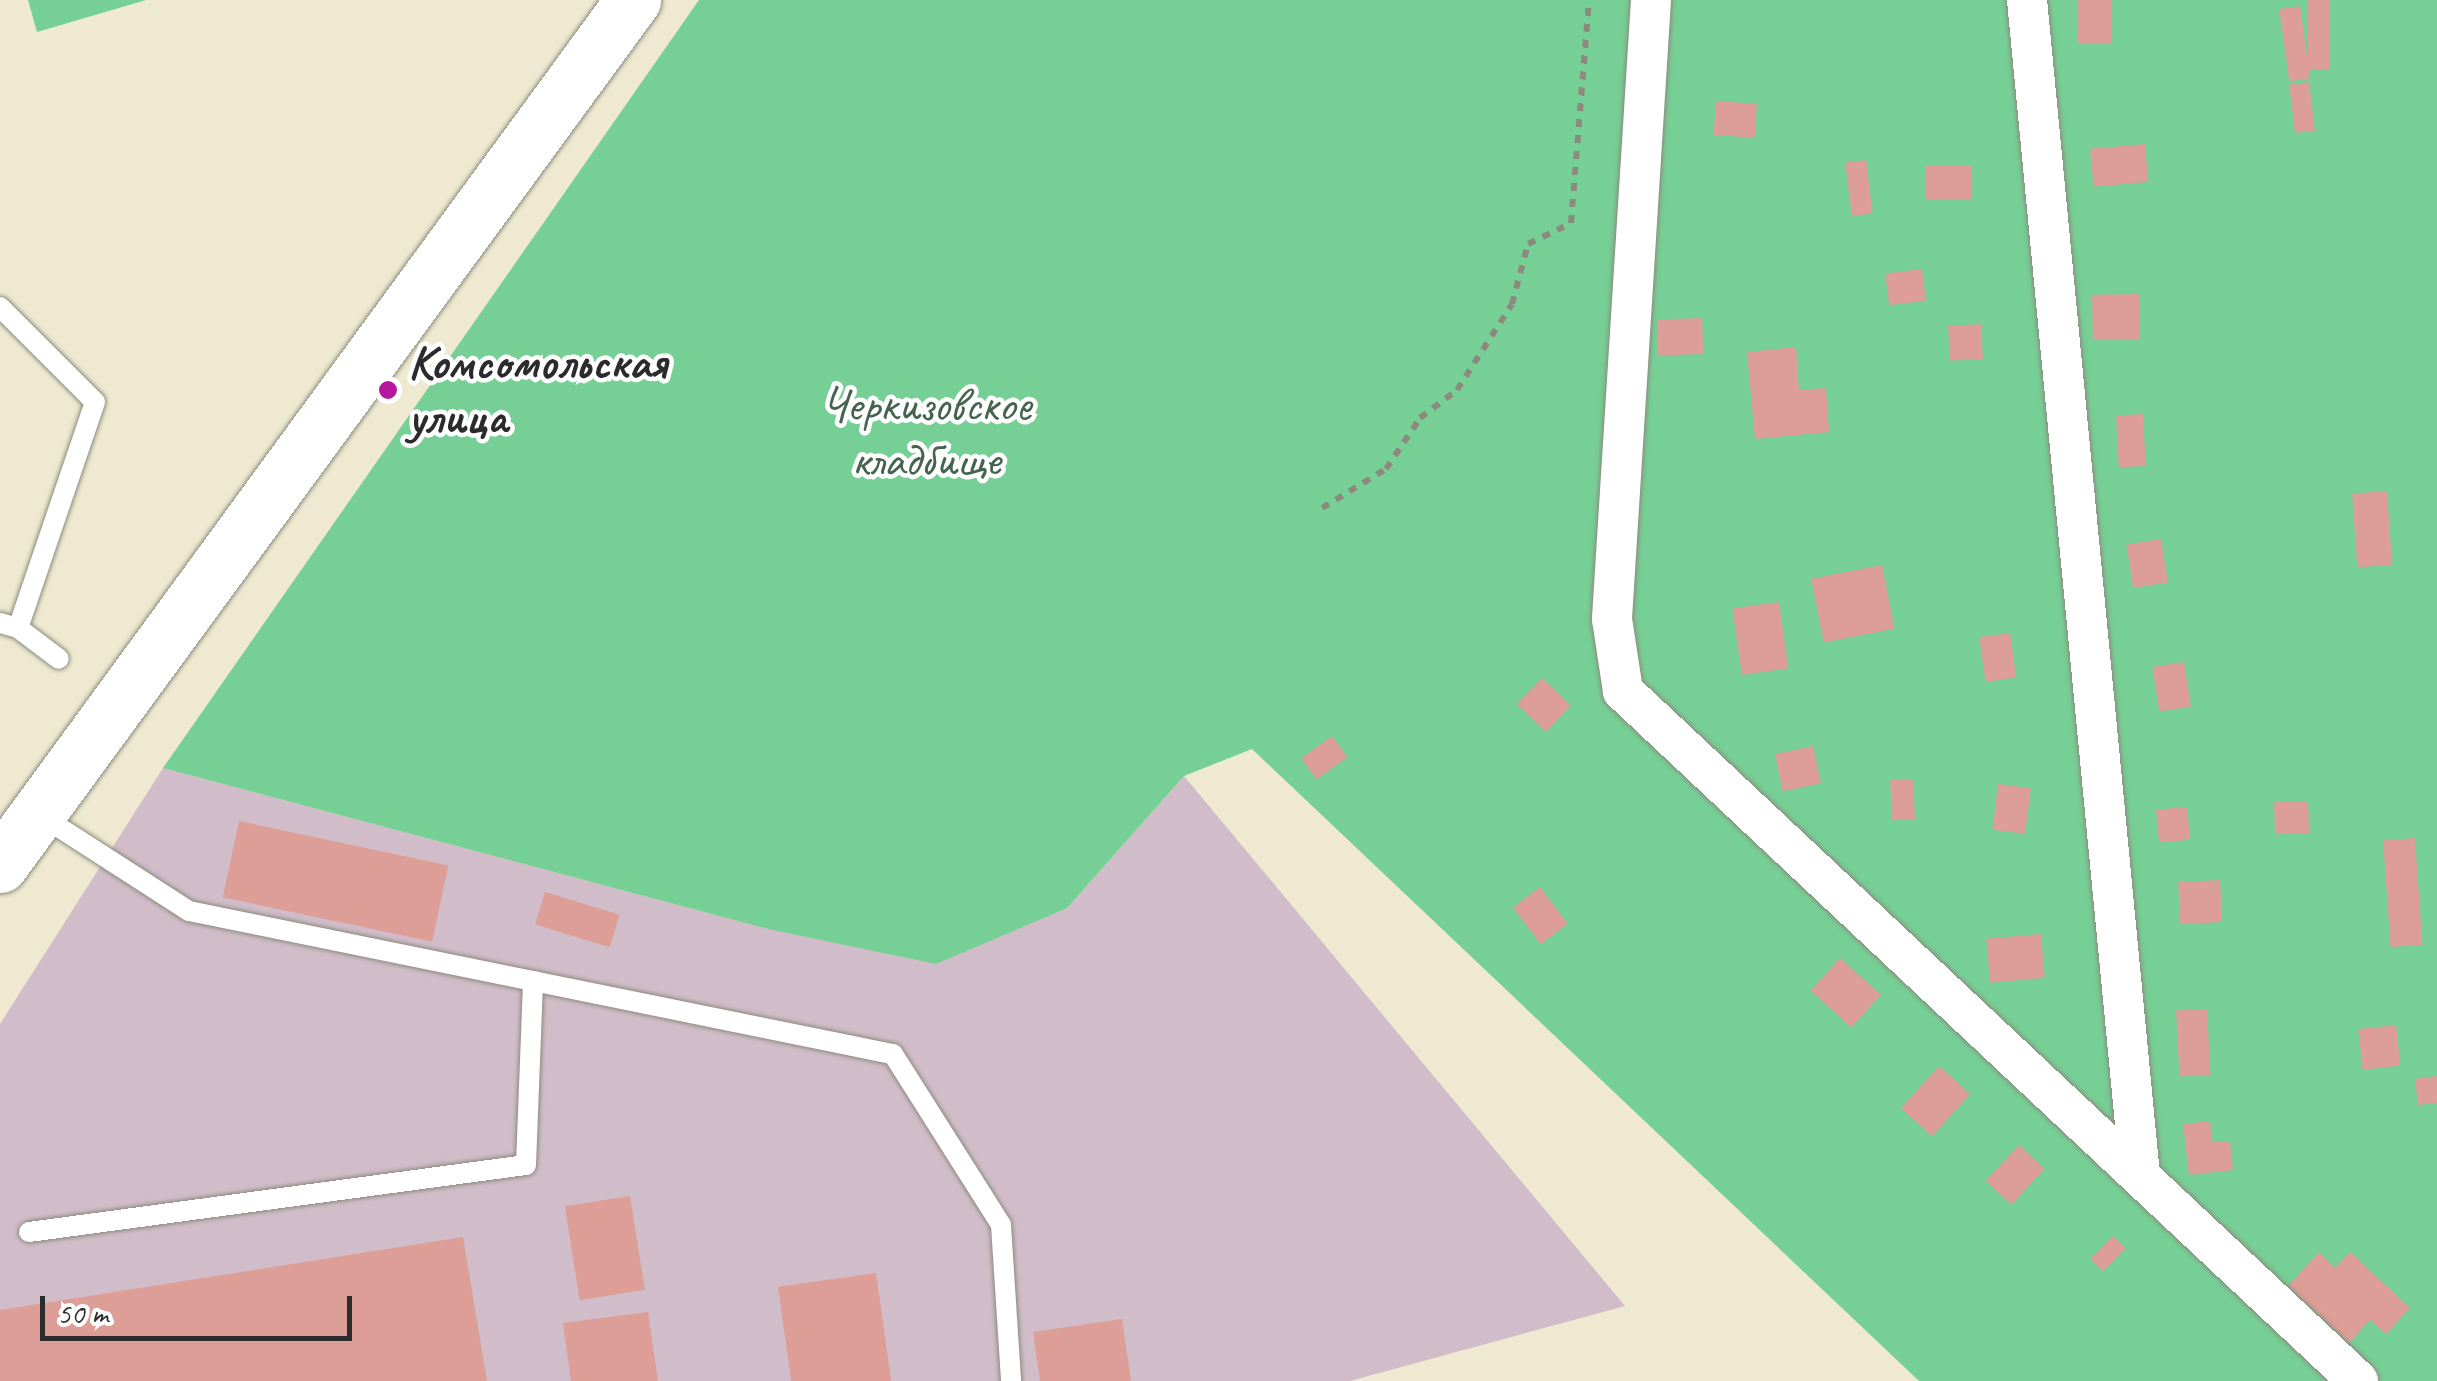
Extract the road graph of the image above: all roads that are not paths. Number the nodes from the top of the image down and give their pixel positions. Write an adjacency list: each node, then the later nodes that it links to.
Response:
1 (1651, 0): 10 (street)
2 (2027, 0): 10 (street)
3 (624, 4): 7 (street)
4 (0, 306): 5 (lane)
5 (9, 626): 6 (lane)
6 (59, 659)
7 (18, 826): 8 (street); 9 (lane)
8 (0, 865)
9 (533, 981): 11 (lane); 12 (lane)
10 (2140, 1176): 13 (street)
11 (29, 1232)
12 (1011, 1381)
13 (2358, 1381)

